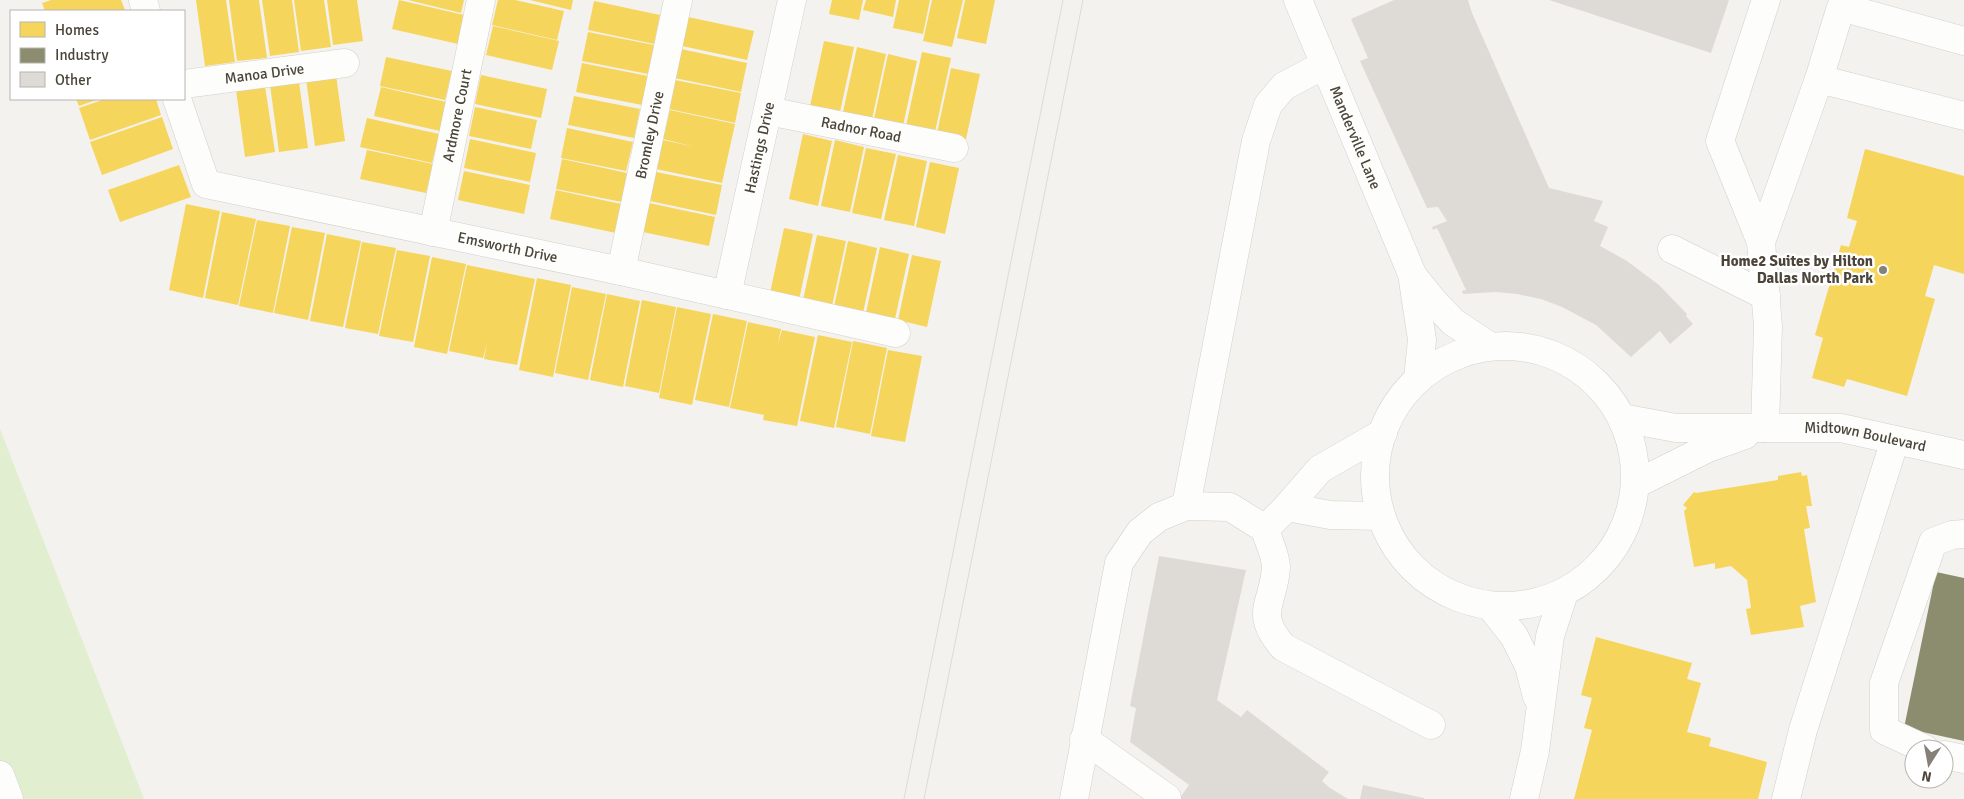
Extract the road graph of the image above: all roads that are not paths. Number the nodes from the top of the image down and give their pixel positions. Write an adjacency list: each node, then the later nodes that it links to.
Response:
1 (481, 0): 16 (street, Ardmore Court)
2 (678, 0): 19 (street, Bromley Drive)
3 (792, 0): 13 (street, Hastings Drive)
4 (1298, 0): 9 (street, Manderville Lane)
5 (1766, 0): 17 (street)
6 (1842, 4): 7 (street); 10 (street)
7 (1964, 41)
8 (345, 63): 11 (street, Manoa Drive)
9 (1324, 65): 20 (street, Manderville Lane); 32 (street)
10 (1818, 79): 14 (street); 17 (street)
11 (185, 84)
12 (176, 100): 16 (street, Emsworth Drive)
13 (768, 110): 15 (street, Radnor Road); 21 (street, Hastings Drive)
14 (1964, 116)
15 (954, 148)
16 (433, 232): 19 (street, Emsworth Drive)
17 (1761, 242): 22 (street)
18 (1672, 249): 22 (street)
19 (621, 271): 21 (street, Emsworth Drive)
20 (1412, 274): 24 (street, Manderville Lane); 25 (street, Manderville Lane)
21 (727, 295): 23 (street, Emsworth Drive)
22 (1766, 296): 27 (street)
23 (896, 333)
24 (1486, 344): 25 (street); 26 (street)
25 (1418, 379): 28 (street)
26 (1622, 418): 27 (street, Midtown Boulevard); 31 (street)
27 (1766, 428): 29 (street, Midtown Boulevard); 31 (street, Midtown Boulevard)
28 (1383, 433): 33 (street); 34 (street)
29 (1895, 440): 30 (street, Midtown Boulevard); 48 (street)
30 (1964, 455)
31 (1636, 484): 37 (street)
32 (1186, 506): 35 (street); 41 (street)
33 (1287, 507): 34 (street); 35 (street)
34 (1381, 516): 38 (street)
35 (1265, 530): 40 (street)
36 (1964, 534): 42 (street)
37 (1564, 593): 38 (street); 39 (street)
38 (1491, 607): 39 (street)
39 (1541, 711): 47 (street)
40 (1431, 724)
41 (1084, 739): 44 (street); 46 (street)
42 (1904, 739)
43 (0, 775): 45 (street)
44 (1167, 798)
45 (9, 799)
46 (1074, 799)
47 (1524, 799)
48 (1786, 799)

